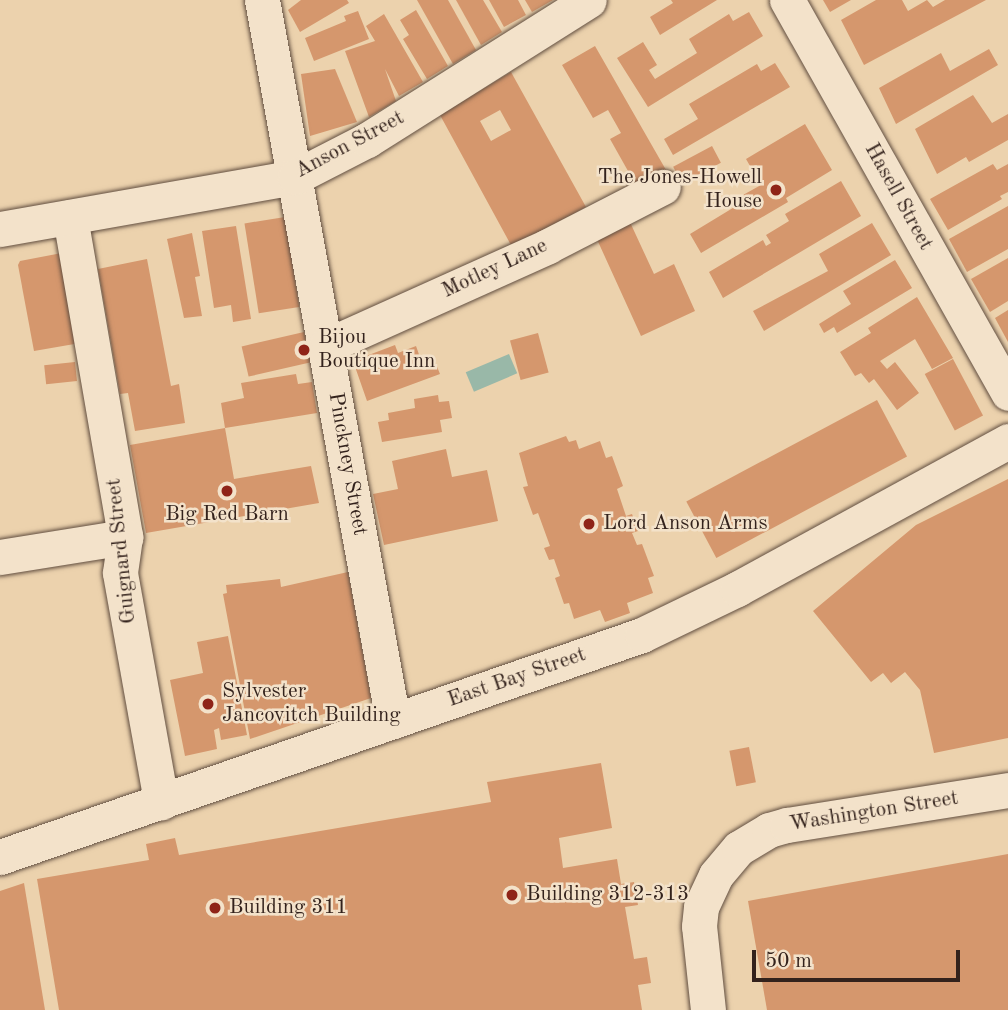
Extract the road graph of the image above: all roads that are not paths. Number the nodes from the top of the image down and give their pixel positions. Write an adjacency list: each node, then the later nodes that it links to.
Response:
1 (262, 0): 4 (street, Pinckney Street)
2 (589, 0): 4 (street, Anson Street)
3 (787, 0): 9 (street, Hasell Street)
4 (295, 177): 6 (street, Anson Street); 8 (street, Pinckney Street)
5 (663, 187): 8 (street, Motley Lane)
6 (70, 217): 7 (street, Anson Street); 11 (street, Guignard Street)
7 (0, 229)
8 (326, 346): 13 (street, Pinckney Street)
9 (1008, 393)
10 (1008, 440): 13 (street, East Bay Street)
11 (125, 537): 12 (street); 15 (street, Guignard Street)
12 (0, 557)
13 (393, 721): 15 (street, East Bay Street)
14 (1008, 790): 17 (street, Washington Street)
15 (161, 802): 16 (street, East Bay Street)
16 (0, 857)
17 (708, 1010)

